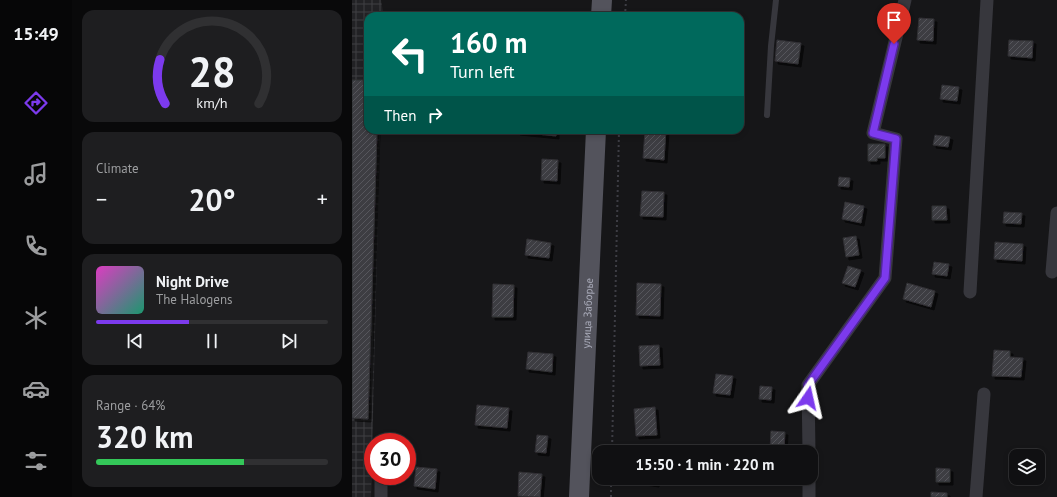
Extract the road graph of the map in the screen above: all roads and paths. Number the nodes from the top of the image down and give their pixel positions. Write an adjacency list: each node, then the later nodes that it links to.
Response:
1 (602, 0): 6 (main road)
2 (626, 0): 7 (path)
3 (776, 0): 8 (lane)
4 (905, 0): 16 (street)
5 (987, 0): 13 (street)
6 (601, 12)
7 (626, 12)
8 (767, 115)
9 (596, 134): 21 (main road, улица Заборье)
10 (619, 134): 15 (path)
11 (1057, 213): 12 (street)
12 (1052, 272)
13 (970, 292)
14 (984, 394): 24 (street)
15 (612, 445)
16 (809, 445)
17 (381, 485): 20 (street)
18 (611, 485): 22 (path)
19 (809, 485): 23 (street)
20 (381, 497)
21 (579, 497)
22 (611, 497)
23 (809, 497)
24 (976, 497)

